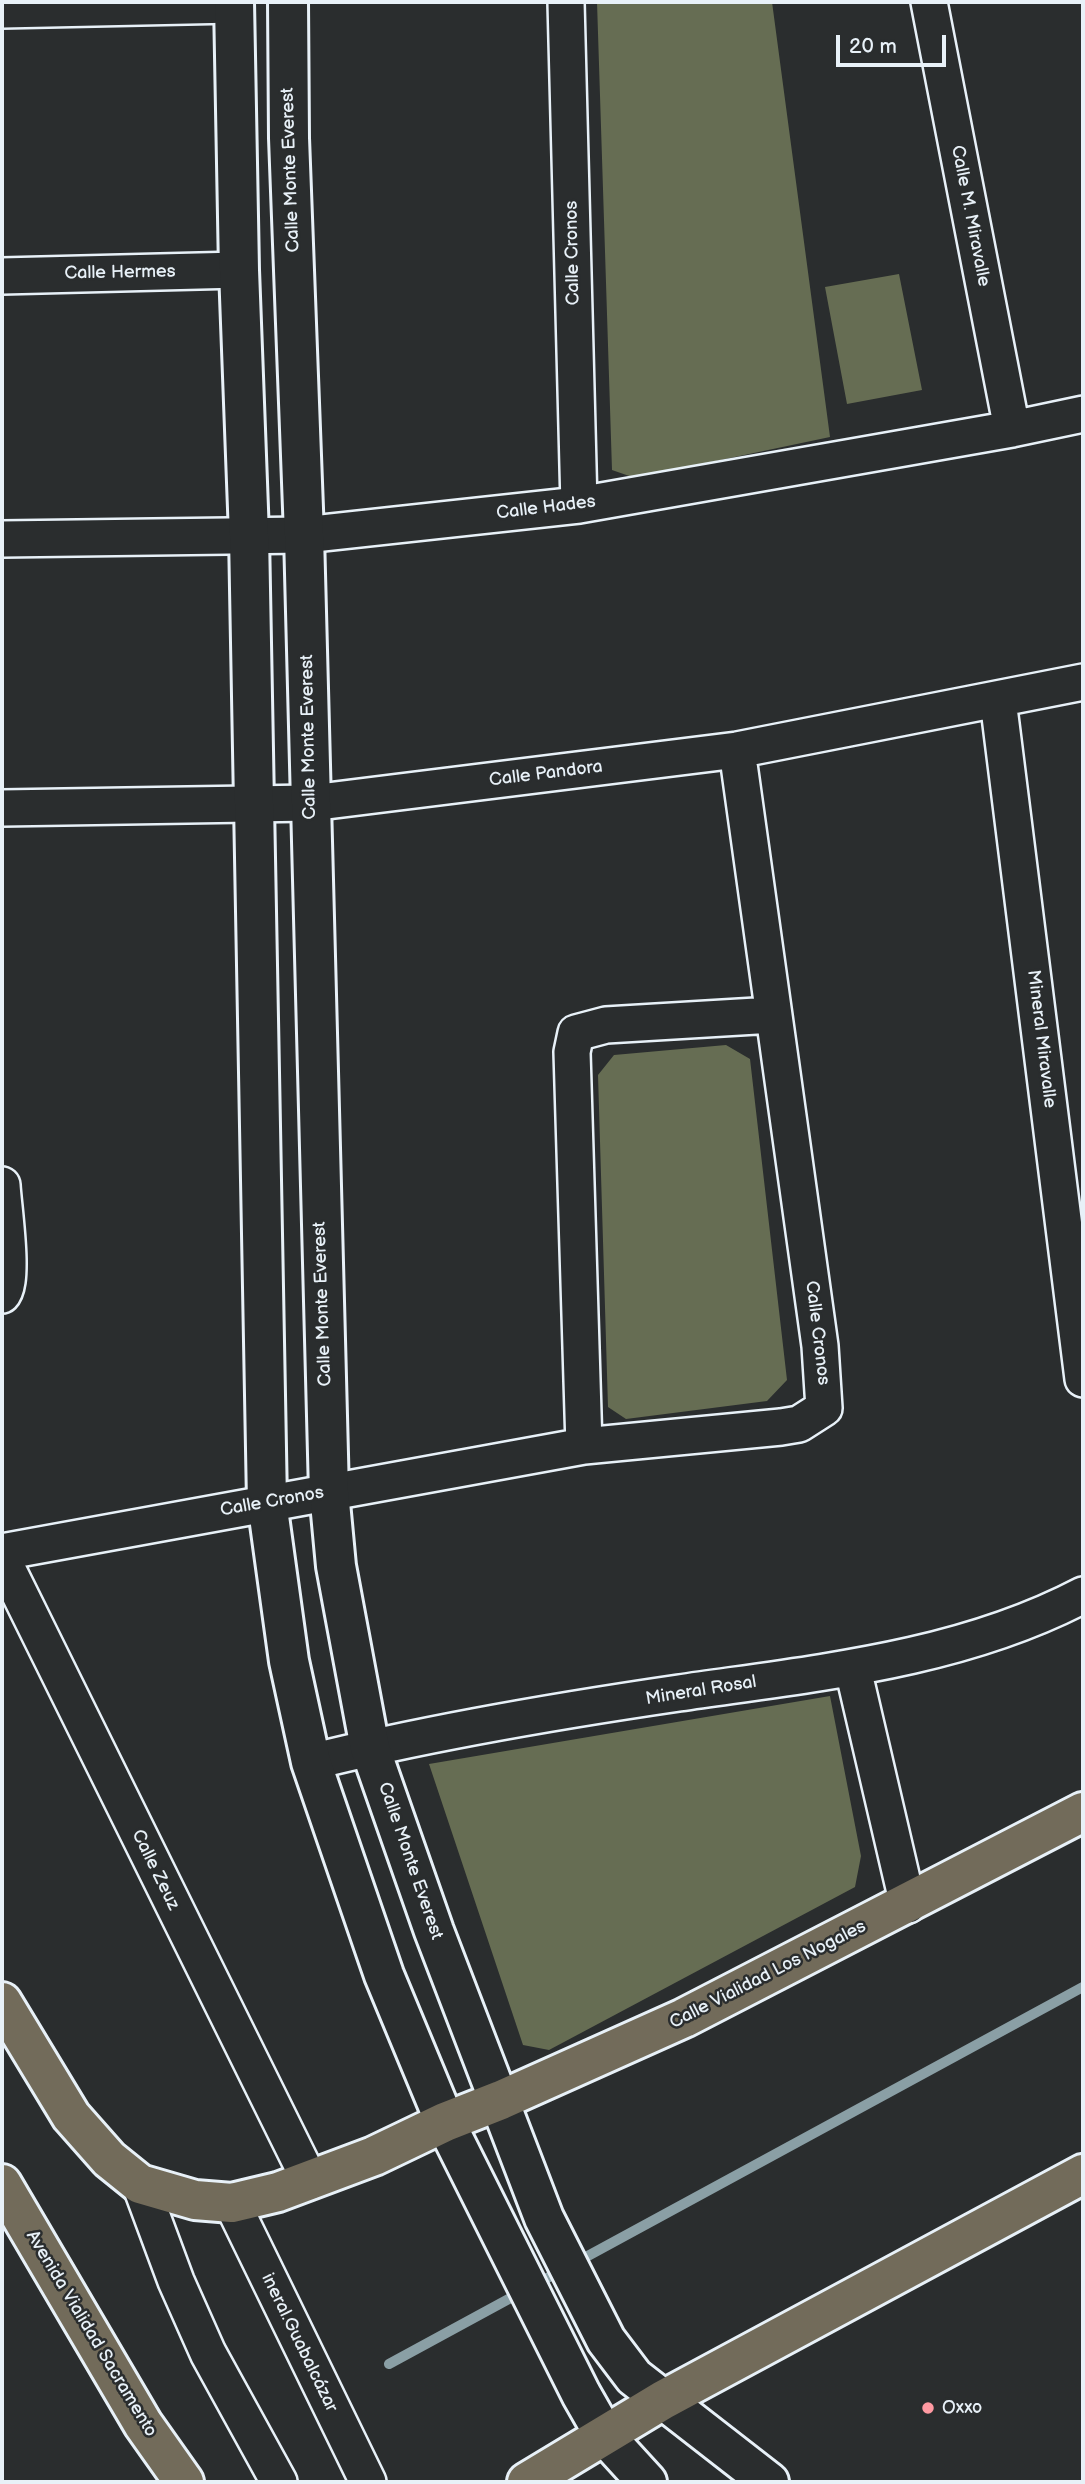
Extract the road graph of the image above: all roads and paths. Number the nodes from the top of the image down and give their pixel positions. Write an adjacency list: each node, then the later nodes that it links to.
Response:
1 (288, 2): 12 (street, Calle Monte Everest)
2 (566, 2): 10 (street, Calle Cronos)
3 (929, 2): 9 (street, Calle M. Miravalle)
4 (234, 3): 5 (street); 6 (street)
5 (2, 10)
6 (239, 270): 7 (street, Calle Hermes); 11 (street)
7 (2, 276)
8 (1083, 414): 9 (street, Calle Hades)
9 (1012, 429): 10 (street, Calle Hades)
10 (579, 505): 12 (street, Calle Hades)
11 (249, 535): 12 (street, Calle Hades); 13 (street, Calle Hades); 18 (street)
12 (304, 535): 17 (street, Calle Monte Everest)
13 (2, 539)
14 (1083, 682): 15 (street, Calle Pandora)
15 (998, 700): 16 (street, Calle Pandora); 23 (street, Mineral Miravalle)
16 (737, 750): 17 (street, Calle Pandora); 20 (street, Calle Cronos)
17 (311, 803): 18 (street, Calle Pandora); 25 (street, Calle Monte Everest)
18 (254, 805): 19 (street, Calle Pandora); 26 (street)
19 (2, 808)
20 (773, 1015): 24 (street); 24 (street, Calle Cronos)
21 (2, 1185): 22 (street)
22 (2, 1295)
23 (1083, 1379)
24 (584, 1446): 25 (street, Calle Cronos)
25 (329, 1492): 26 (street, Calle Cronos); 31 (street, Calle Monte Everest)
26 (267, 1502): 27 (street, Calle Cronos); 32 (street)
27 (2, 1552)
28 (2, 1558): 39 (street, Calle Zeuz)
29 (1083, 1595): 30 (street, Mineral Rosal)
30 (853, 1670): 31 (street, Mineral Rosal); 34 (street)
31 (370, 1748): 32 (street, Mineral Rosal); 36 (street, Calle Monte Everest)
32 (310, 1762): 37 (street)
33 (1083, 1812): 34 (highway, Calle Vialidad Los Nogales)
34 (908, 1905): 36 (highway, Calle Vialidad Los Nogales)
35 (2, 2002): 41 (highway)
36 (501, 2100): 37 (highway, Calle Vialidad Los Nogales); 43 (street, Calle Monte Everest)
37 (444, 2122): 39 (highway); 44 (street)
38 (1083, 2174): 43 (highway)
39 (310, 2180): 42 (highway)
40 (2, 2184): 45 (highway, Avenida Vialidad Sacramento)
41 (140, 2184): 42 (highway); 46 (street)
42 (232, 2203): 47 (street, ineral.Guabalcázar)
43 (663, 2400): 44 (highway); 50 (street, Calle Monte Everest)
44 (605, 2436): 48 (highway); 49 (street)
45 (184, 2482)
46 (279, 2482)
47 (368, 2482)
48 (527, 2482)
49 (647, 2482)
50 (769, 2482)

